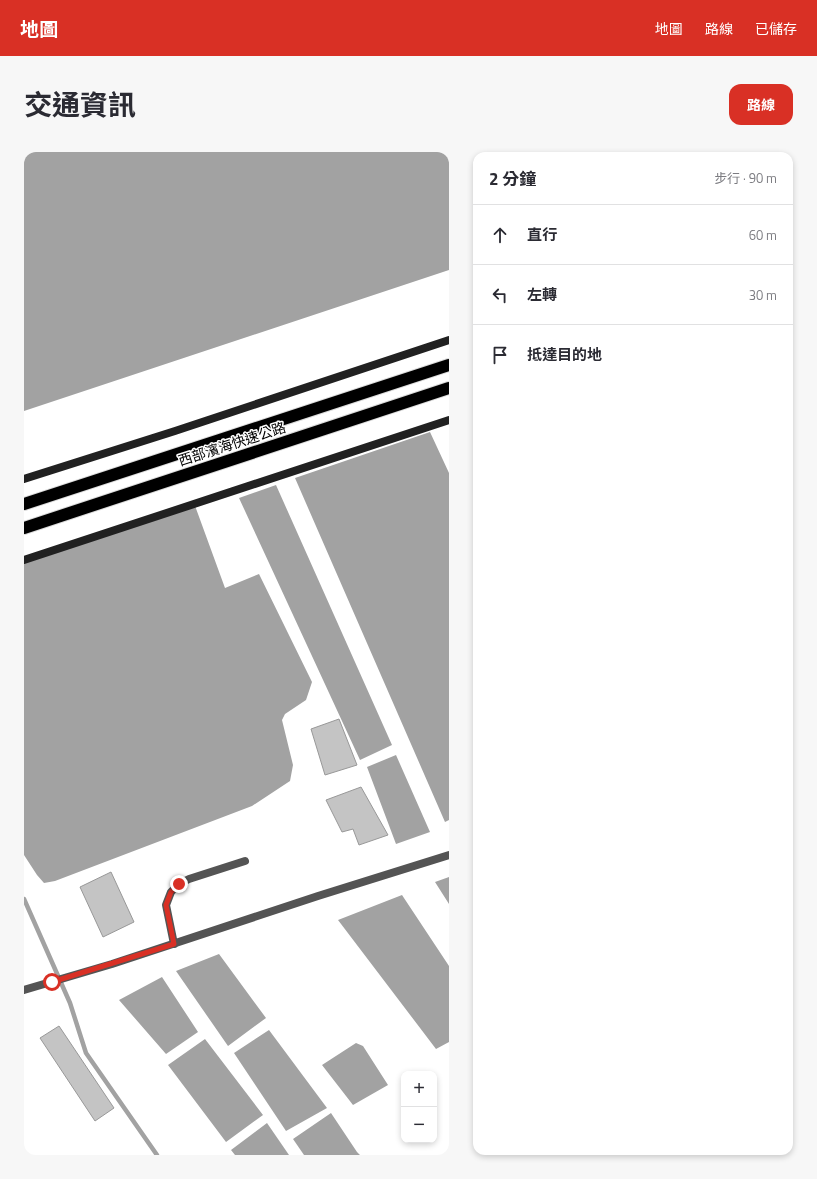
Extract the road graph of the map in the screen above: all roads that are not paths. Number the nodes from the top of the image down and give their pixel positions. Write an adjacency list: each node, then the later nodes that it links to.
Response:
1 (449, 340): 5 (street)
2 (449, 366): 6 (highway, 西部濱海快速公路)
3 (449, 388): 7 (highway, 西部濱海快速公路)
4 (449, 420): 8 (street)
5 (24, 479)
6 (24, 504)
7 (24, 528)
8 (24, 560)
9 (449, 855): 11 (street)
10 (245, 861): 11 (street)
11 (174, 944): 12 (street)
12 (24, 990)

